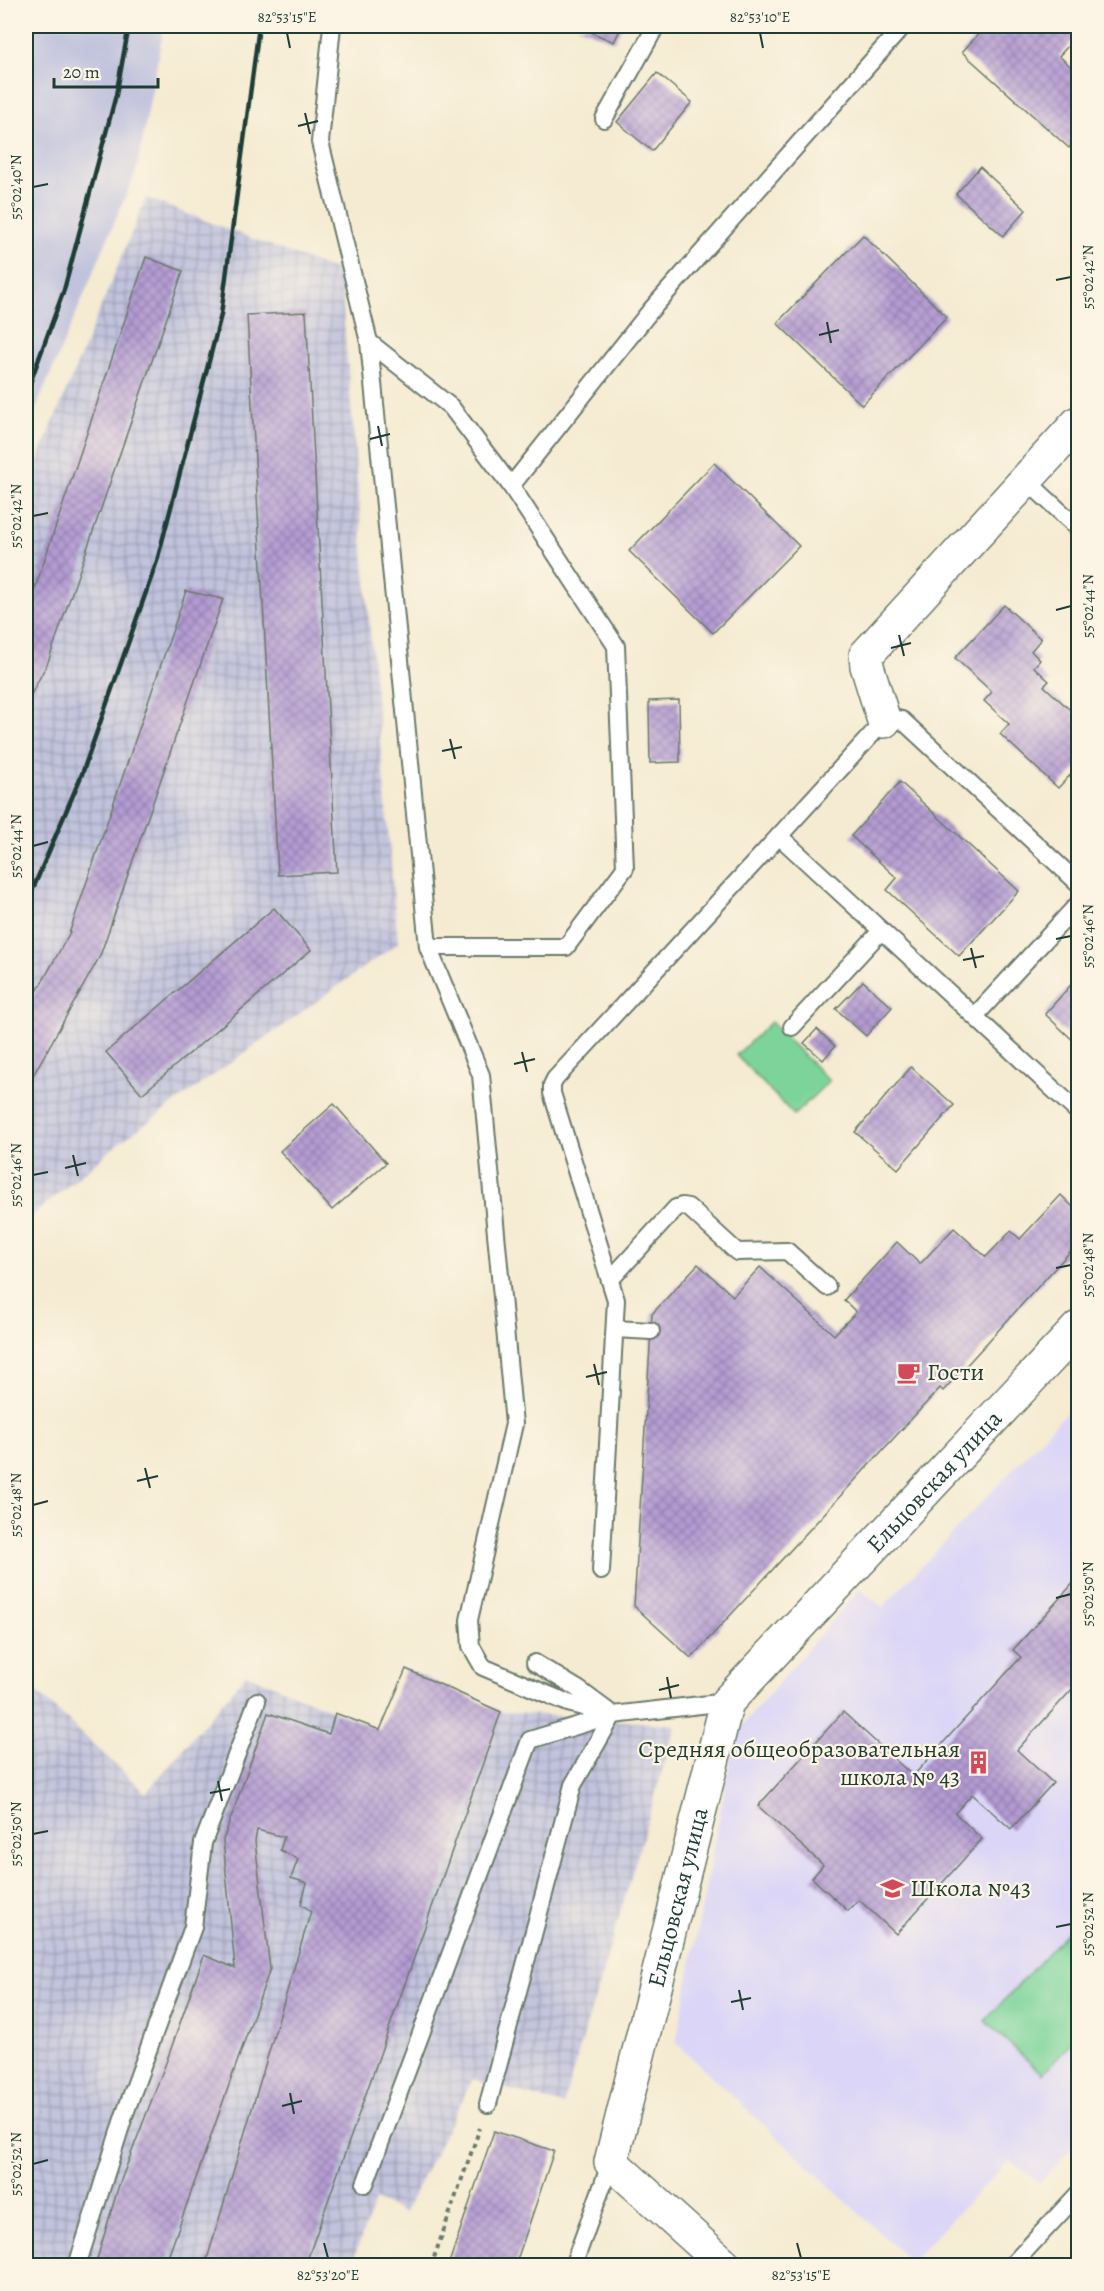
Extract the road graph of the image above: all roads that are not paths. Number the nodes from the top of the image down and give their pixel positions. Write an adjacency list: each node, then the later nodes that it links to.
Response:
1 (332, 26): 5 (lane)
2 (656, 26): 4 (lane)
3 (903, 26): 8 (lane)
4 (604, 119)
5 (369, 342): 8 (lane); 15 (lane)
6 (1078, 423): 7 (street)
7 (1026, 480): 9 (lane); 10 (street)
8 (511, 486): 15 (lane)
9 (1078, 528)
10 (884, 721): 11 (lane); 12 (lane)
11 (778, 836): 14 (lane); 19 (lane)
12 (1078, 883)
13 (1078, 904): 16 (lane)
14 (881, 931): 16 (lane); 17 (lane)
15 (429, 947): 28 (lane)
16 (975, 1017): 18 (lane)
17 (792, 1026)
18 (1078, 1112)
19 (610, 1280): 20 (lane); 22 (lane)
20 (827, 1287)
21 (1078, 1328): 27 (street, Ельцовская улица)
22 (615, 1329): 23 (lane); 24 (lane)
23 (651, 1331)
24 (601, 1571)
25 (535, 1663): 28 (lane)
26 (256, 1701): 33 (lane)
27 (728, 1702): 28 (lane); 30 (street, Ельцовская улица)
28 (613, 1715): 29 (lane); 31 (lane)
29 (488, 2104)
30 (611, 2162): 34 (lane); 35 (street)
31 (366, 2184)
32 (1078, 2194): 36 (lane)
33 (77, 2265)
34 (573, 2265)
35 (726, 2265)
36 (1011, 2265)

